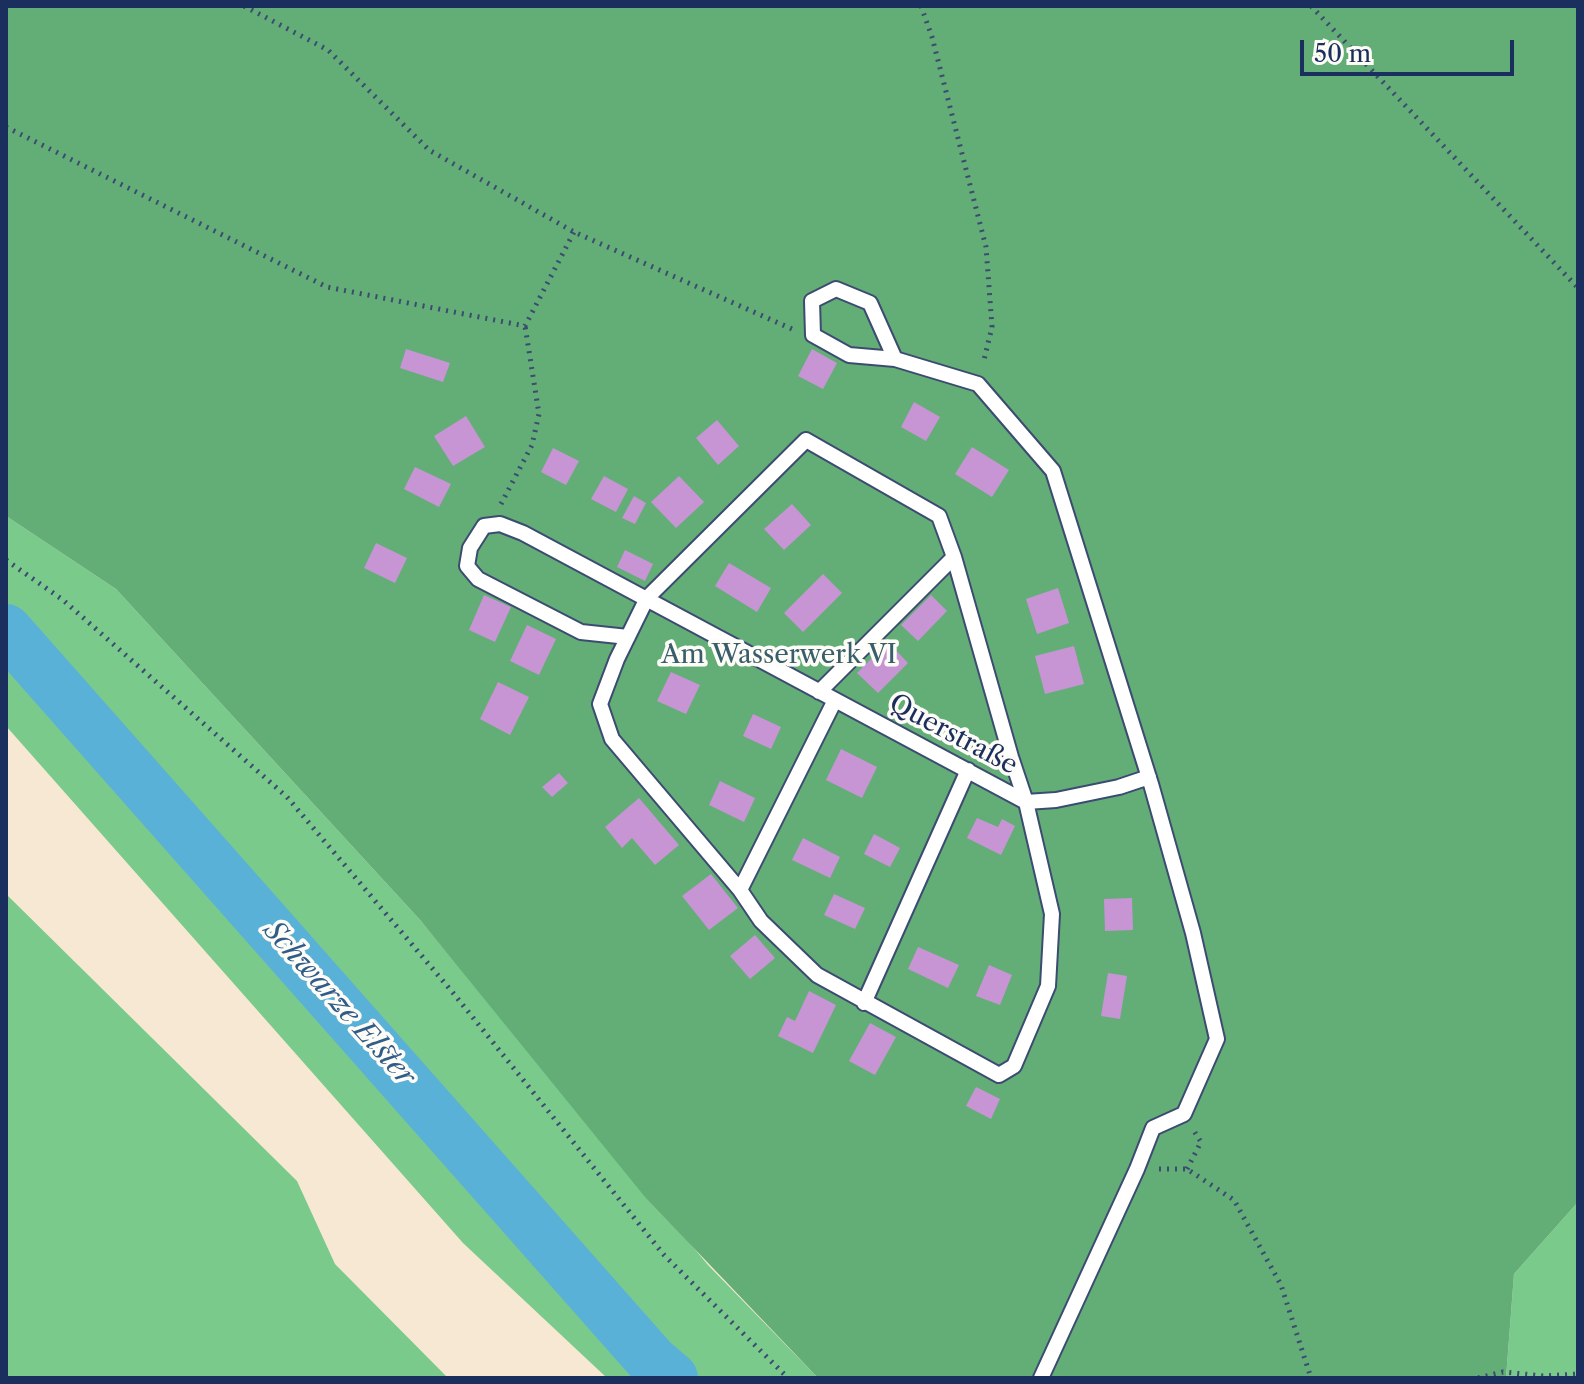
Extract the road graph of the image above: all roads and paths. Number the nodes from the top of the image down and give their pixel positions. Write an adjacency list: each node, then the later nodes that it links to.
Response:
1 (244, 6): 5 (path)
2 (921, 6): 10 (path)
3 (1311, 6): 6 (path)
4 (6, 127): 7 (path)
5 (574, 232): 7 (path); 8 (path)
6 (1578, 288)
7 (525, 326): 11 (path)
8 (813, 335): 9 (lane); 9 (lane)
9 (895, 359): 10 (lane)
10 (978, 384): 19 (lane)
11 (490, 526): 14 (lane, Querstraße); 15 (lane)
12 (954, 557): 14 (lane); 16 (lane); 20 (lane)
13 (6, 560): 27 (path)
14 (647, 598): 15 (lane); 16 (lane, Querstraße)
15 (628, 637): 21 (lane)
16 (819, 692): 17 (lane, Querstraße)
17 (835, 700): 18 (lane, Querstraße); 21 (lane)
18 (968, 770): 20 (lane, Querstraße); 22 (lane)
19 (1149, 777): 20 (lane, Querstraße); 23 (lane)
20 (1026, 802): 22 (lane)
21 (740, 890): 22 (lane)
22 (864, 1003)
23 (1184, 1114): 24 (lane); 25 (path)
24 (1137, 1169): 25 (path); 28 (lane)
25 (1187, 1169): 29 (path)
26 (1578, 1374): 30 (path)
27 (788, 1378)
28 (1041, 1378)
29 (1311, 1378)
30 (1478, 1378)

